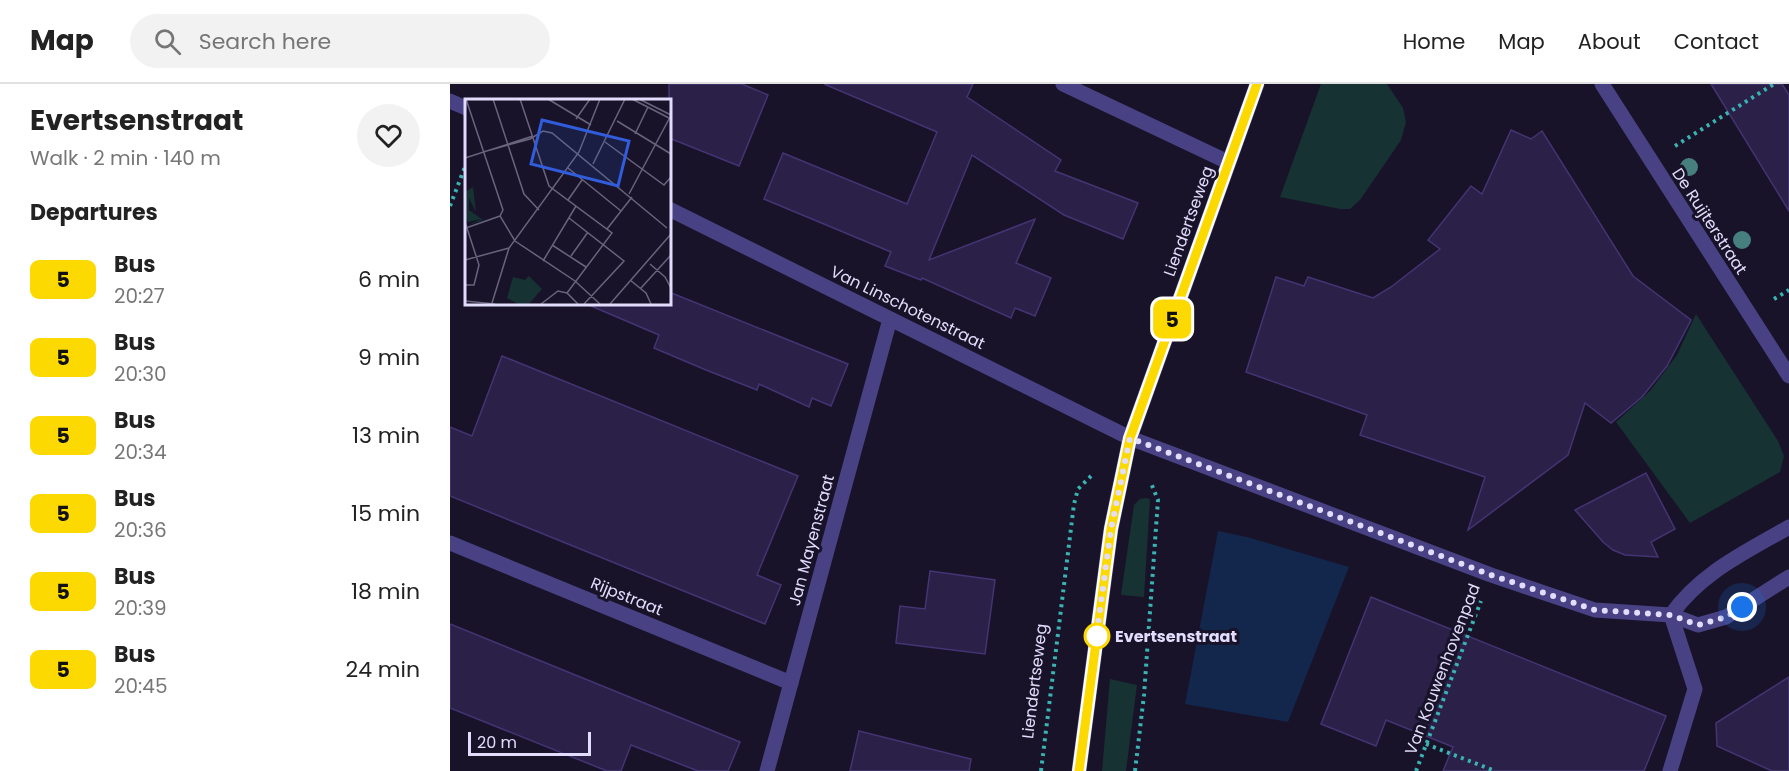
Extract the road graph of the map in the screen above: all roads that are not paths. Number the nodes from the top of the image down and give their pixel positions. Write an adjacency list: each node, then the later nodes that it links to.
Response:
1 (1062, 84): 6 (street)
2 (1257, 84): 6 (street, Liendertseweg)
3 (1602, 84): 9 (street, De Ruijterstraat)
4 (450, 100): 5 (street)
5 (465, 108)
6 (1228, 162): 10 (street, Liendertseweg)
7 (670, 209): 8 (street, Van Linschotenstraat)
8 (890, 319): 10 (street, Van Linschotenstraat); 15 (street, Jan Mayenstraat)
9 (1789, 376)
10 (1130, 438): 14 (street); 17 (street, Liendertseweg)
11 (1789, 527): 14 (street)
12 (450, 543): 15 (street, Rijpstraat)
13 (1789, 578): 14 (street)
14 (1671, 615): 18 (street)
15 (791, 683): 16 (street, Jan Mayenstraat)
16 (767, 771)
17 (1079, 771)
18 (1670, 771)

